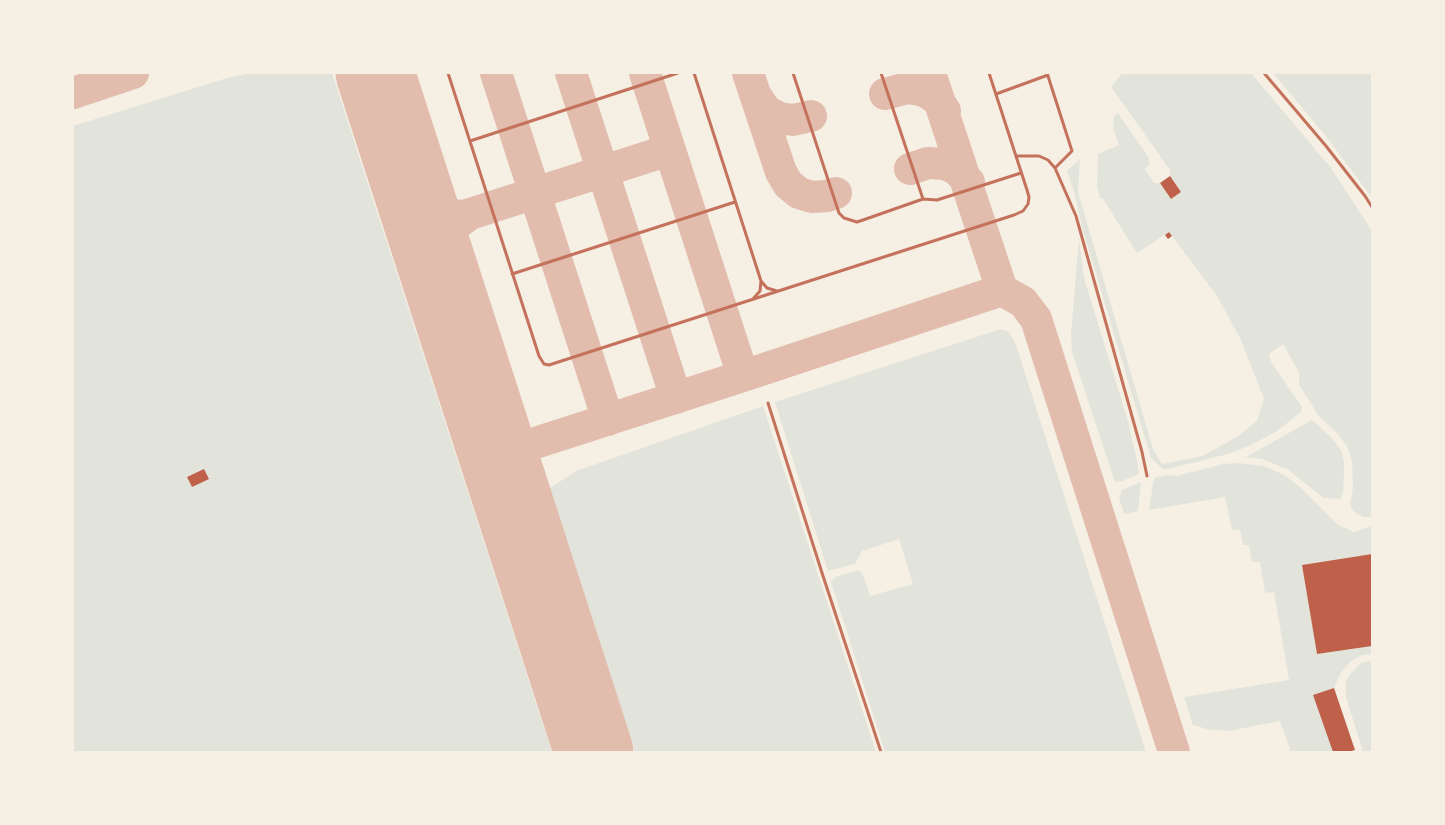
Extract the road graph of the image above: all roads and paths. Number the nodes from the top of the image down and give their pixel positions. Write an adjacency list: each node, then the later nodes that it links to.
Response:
1 (448, 73): 10 (lane)
2 (678, 73): 10 (lane)
3 (694, 73): 15 (lane)
4 (793, 73): 14 (lane)
5 (881, 73): 14 (lane)
6 (989, 73): 9 (lane)
7 (1264, 73): 16 (lane)
8 (1048, 74): 9 (lane); 12 (lane)
9 (996, 94): 11 (lane)
10 (470, 141): 17 (lane)
11 (1016, 156): 12 (lane); 13 (lane)
12 (1055, 168): 22 (lane)
13 (1021, 173): 14 (lane); 19 (lane)
14 (923, 199)
15 (735, 202): 17 (lane); 18 (lane)
16 (1372, 207)
17 (512, 274): 20 (lane)
18 (761, 281): 19 (lane); 20 (lane)
19 (779, 291): 20 (lane)
20 (753, 300)
21 (768, 403): 23 (lane)
22 (1147, 476)
23 (881, 752)

